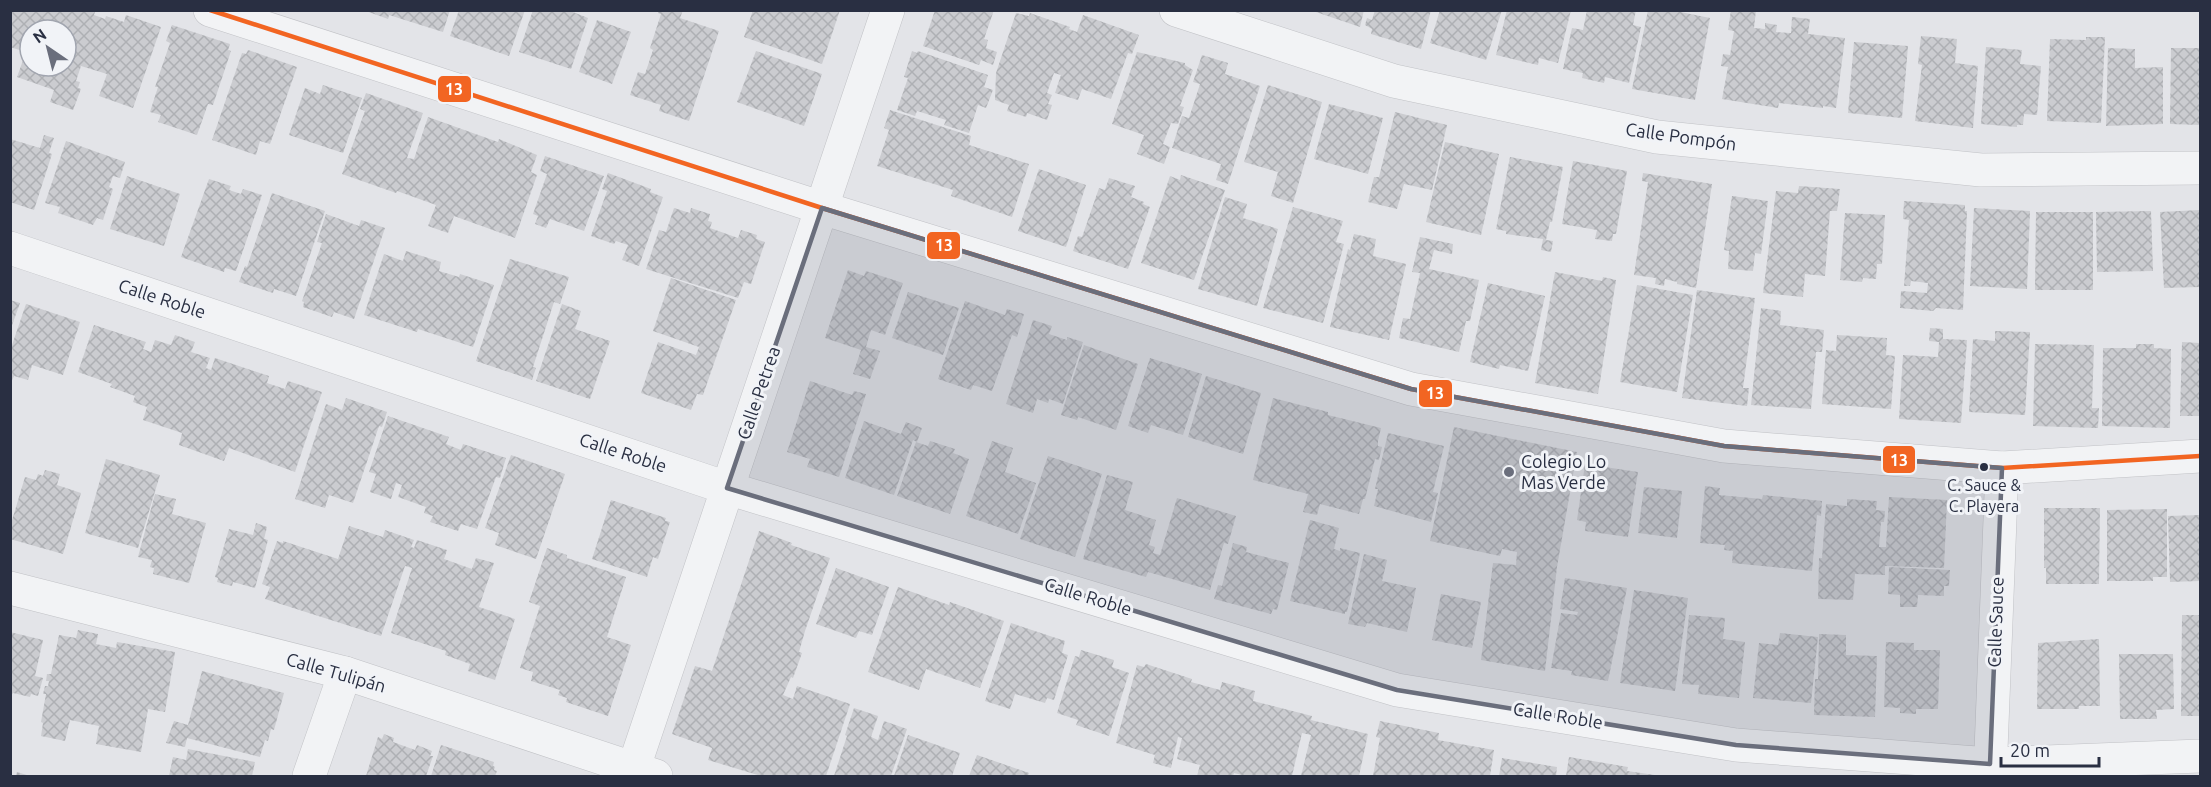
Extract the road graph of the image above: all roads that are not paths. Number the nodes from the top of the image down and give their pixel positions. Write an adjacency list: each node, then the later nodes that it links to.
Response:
1 (210, 10): 5 (street)
2 (888, 10): 5 (street, Calle Petrea)
3 (1176, 10): 4 (street, Calle Pompón)
4 (2200, 168)
5 (822, 208): 8 (street); 9 (street, Calle Petrea)
6 (10, 248): 9 (street, Calle Roble)
7 (2200, 456): 8 (street)
8 (2001, 468): 13 (street, Calle Sauce)
9 (727, 488): 13 (street, Calle Roble); 14 (street, Calle Petrea)
10 (10, 588): 11 (street, Calle Tulipán)
11 (345, 673): 14 (street, Calle Tulipán); 15 (street)
12 (2200, 756): 13 (street, Calle Roble)
13 (1990, 770)
14 (640, 774)
15 (309, 777)

